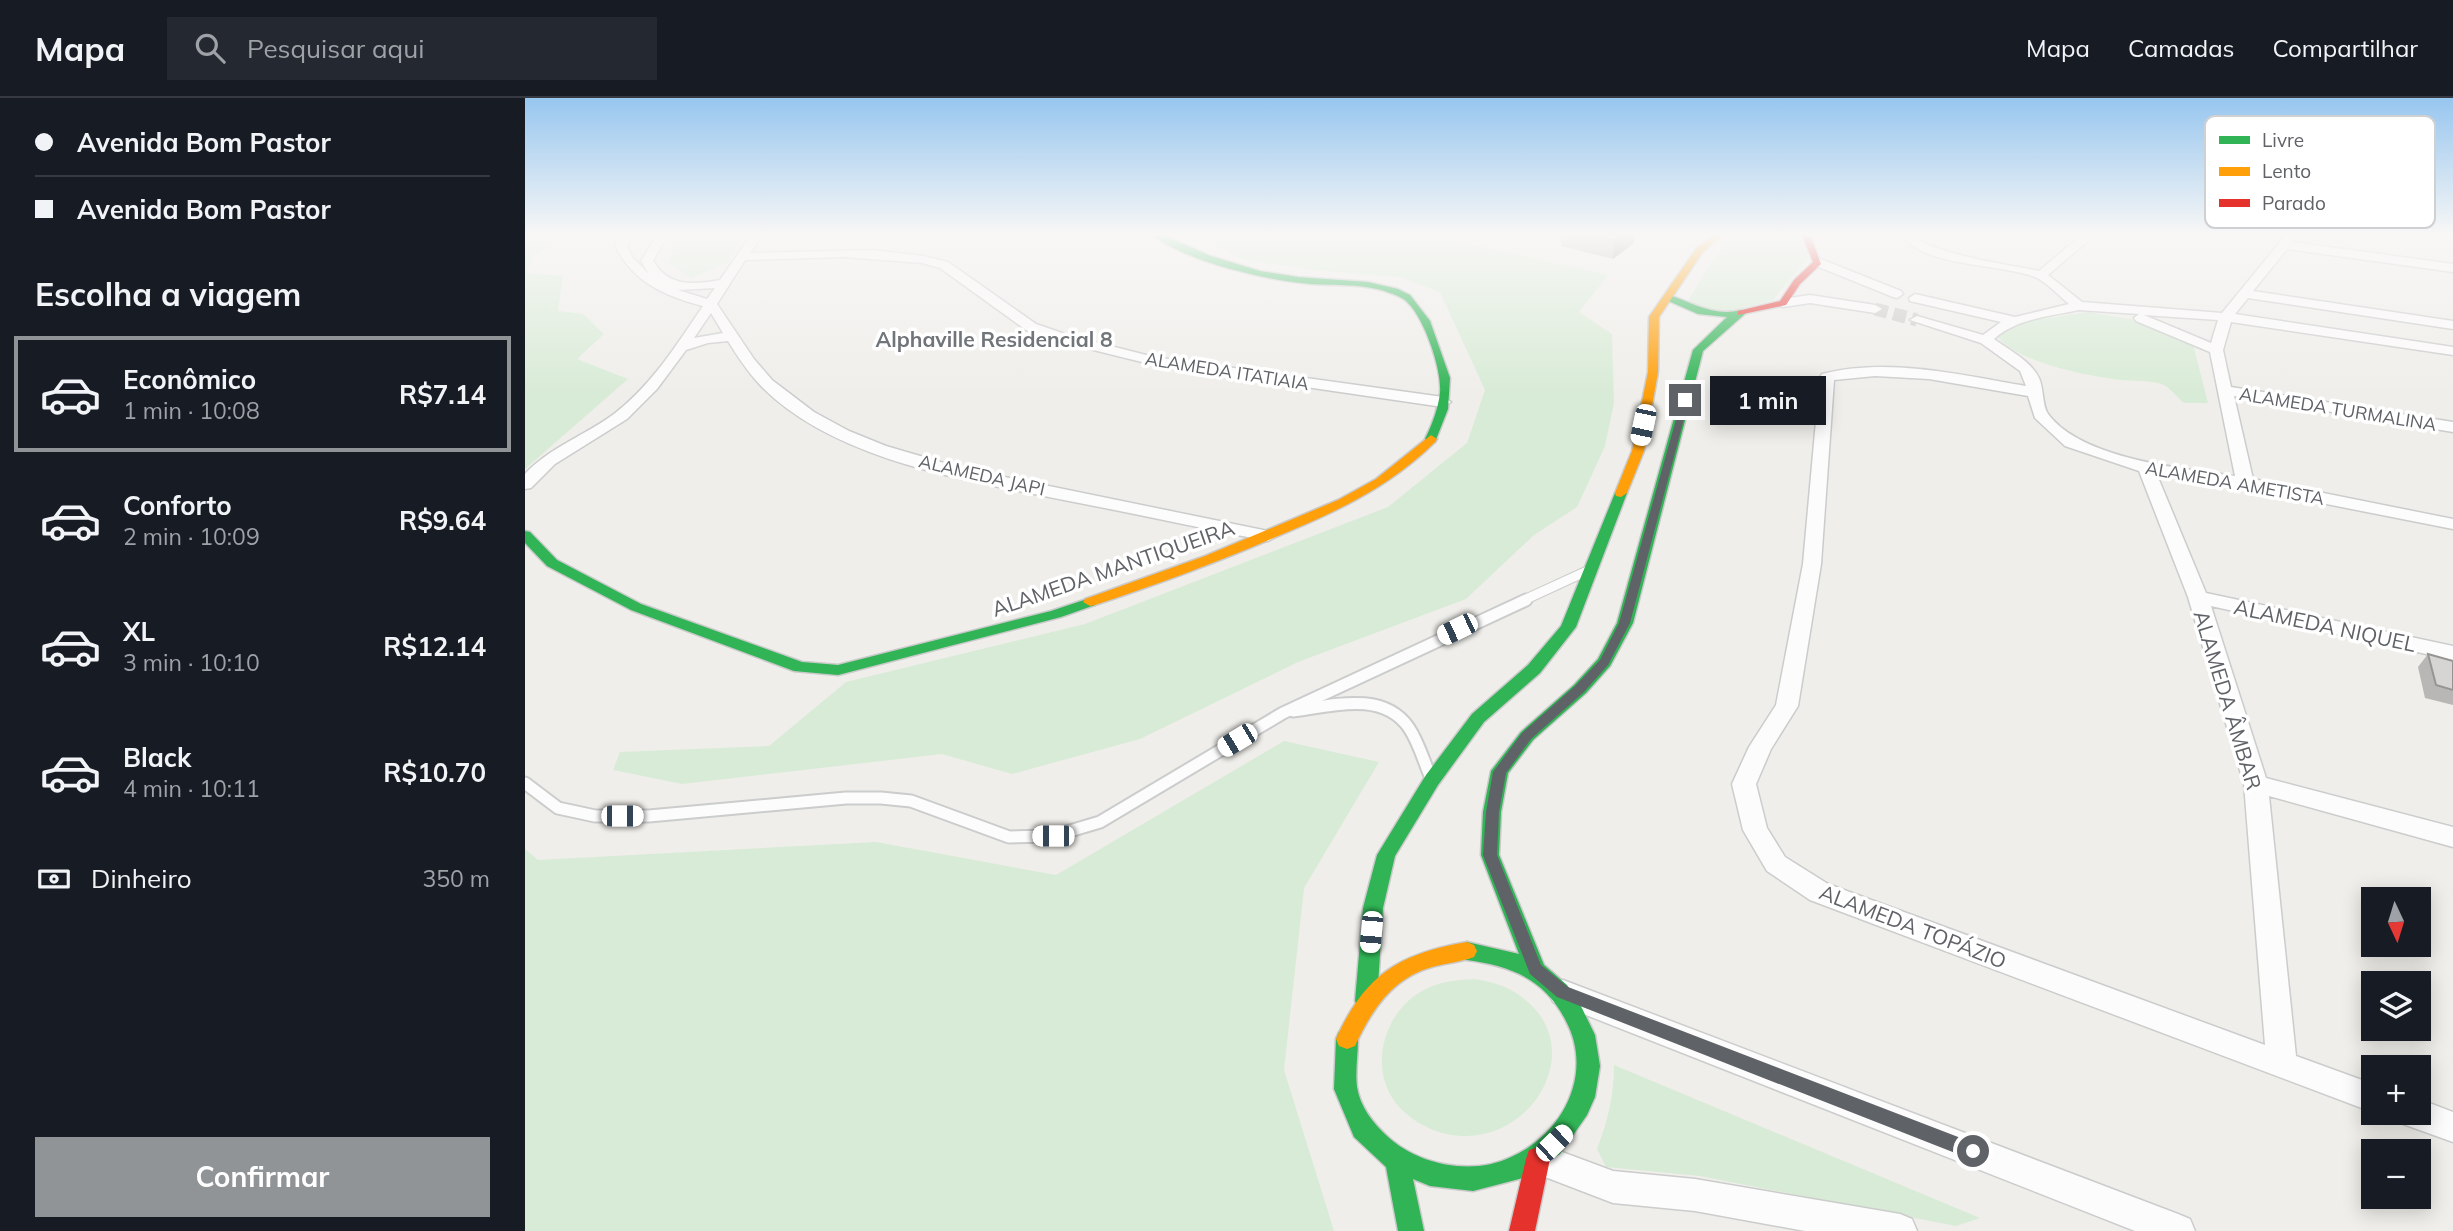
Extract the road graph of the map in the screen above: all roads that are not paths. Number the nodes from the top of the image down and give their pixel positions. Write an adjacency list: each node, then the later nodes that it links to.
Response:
1 (665, 288): 16 (street)
2 (722, 288): 16 (street)
3 (976, 288): 33 (street, ALAMEDA ITATIAIA)
4 (1384, 288): 33 (street, ALAMEDA MANTIQUEIRA)
5 (1675, 288): 13 (street)
6 (1793, 288): 15 (street)
7 (1865, 288): 17 (street)
8 (1883, 288): 11 (street)
9 (2057, 288): 18 (street)
10 (2252, 288): 12 (street)
11 (1898, 294)
12 (2247, 294): 22 (street); 25 (street)
13 (1669, 298): 21 (street); 41 (street)
14 (1915, 298): 24 (street)
15 (1783, 303): 17 (street); 21 (street)
16 (712, 304): 26 (street, ALAMEDA JAPI); 28 (street)
17 (1846, 305): 19 (street)
18 (2079, 306): 20 (street); 24 (street)
19 (1875, 309)
20 (2114, 309): 22 (street); 29 (street)
21 (1735, 315): 49 (street)
22 (2226, 317): 29 (street); 30 (street)
23 (1917, 320): 27 (street, ALAMEDA AMETISTA)
24 (2015, 321): 27 (street)
25 (2453, 325)
26 (734, 336): 28 (street); 40 (street, ALAMEDA JAPI)
27 (1987, 342): 32 (street, ALAMEDA AMETISTA)
28 (681, 346): 37 (street)
29 (2216, 350): 31 (street)
30 (2453, 351)
31 (2223, 390): 34 (street, ALAMEDA TURMALINA); 36 (street)
32 (2034, 392): 35 (street, ALAMEDA AMETISTA); 52 (street, ALAMEDA TOPÁZIO)
33 (1443, 402): 40 (street, ALAMEDA MANTIQUEIRA)
34 (2453, 427)
35 (2146, 468): 36 (street, ALAMEDA AMETISTA); 42 (street, ALAMEDA ÂMBAR)
36 (2245, 483): 38 (street, ALAMEDA AMETISTA)
37 (525, 484)
38 (2453, 524)
39 (525, 536): 40 (street, ALAMEDA MANTIQUEIRA)
40 (1268, 536)
41 (1593, 568): 44 (lane); 45 (street)
42 (2198, 597): 43 (street, ALAMEDA NIQUEL); 47 (street, ALAMEDA ÂMBAR)
43 (2453, 653)
44 (1283, 713): 45 (lane); 46 (lane)
45 (1432, 780): 51 (street)
46 (525, 783)
47 (2256, 784): 48 (street); 52 (street, ALAMEDA ÂMBAR)
48 (2453, 837)
49 (1535, 969): 50 (street); 51 (street)
50 (1562, 992): 56 (street); 61 (street)
51 (1366, 1001): 57 (street)
52 (2282, 1066): 53 (street, ALAMEDA TOPÁZIO)
53 (2361, 1095)
54 (2431, 1119): 55 (street)
55 (2453, 1127)
56 (1538, 1159): 57 (street); 59 (street); 60 (street)
57 (1397, 1162): 58 (street)
58 (1411, 1231)
59 (1522, 1231)
60 (1899, 1231)
61 (2178, 1231)

